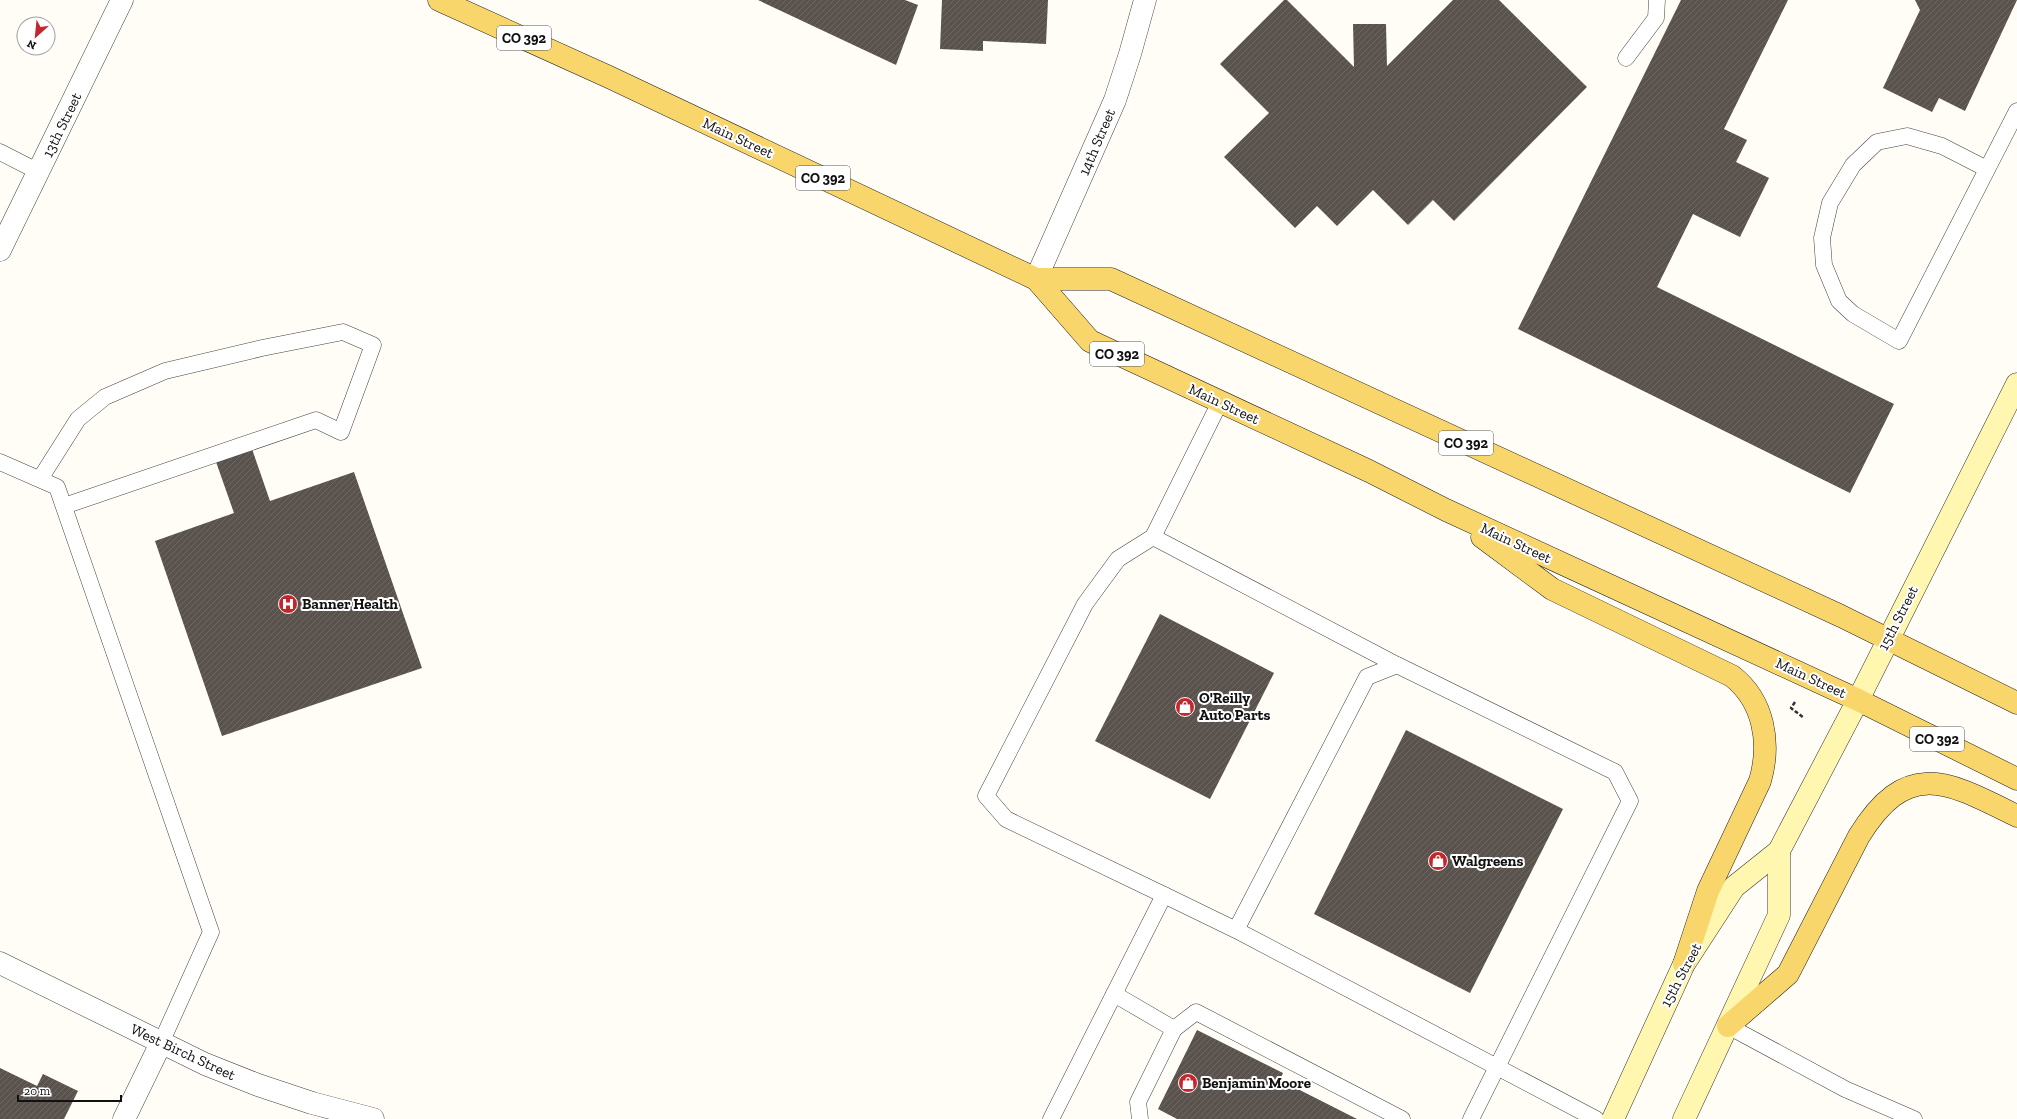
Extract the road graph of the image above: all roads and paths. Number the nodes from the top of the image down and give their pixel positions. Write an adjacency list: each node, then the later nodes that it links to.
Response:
1 (122, 0): 9 (street, 13th Street)
2 (439, 0): 11 (main road, Main Street / CO 392)
3 (1145, 0): 11 (street, 14th Street)
4 (1657, 0): 5 (lane)
5 (1626, 58)
6 (2017, 112): 8 (lane)
7 (0, 152): 9 (lane)
8 (1987, 169): 8 (lane)
9 (39, 172): 10 (street, 13th Street)
10 (0, 250)
11 (1036, 279): 13 (main road, Main Street / CO 392); 19 (main road, Main Street / CO 392)
12 (2017, 384): 19 (street, 15th Street)
13 (1220, 402): 17 (main road, Main Street / CO 392); 18 (lane)
14 (0, 462): 15 (lane)
15 (40, 479): 16 (lane); 16 (lane)
16 (64, 506): 35 (lane)
17 (1446, 510): 22 (main road, Main Street / CO 392); 31 (main road)
18 (1153, 537): 20 (lane); 28 (lane)
19 (1887, 639): 22 (street, 15th Street); 23 (main road, Main Street / CO 392)
20 (1397, 665): 29 (lane); 36 (lane)
21 (1796, 700): 24 (path)
22 (1858, 700): 25 (main road, Main Street / CO 392); 27 (street, 15th Street)
23 (2017, 703)
24 (1804, 718)
25 (2017, 779)
26 (2017, 816): 33 (main road)
27 (1778, 851): 31 (street, 15th Street); 33 (street, 15th Street)
28 (1164, 895): 29 (lane); 32 (lane)
29 (1236, 930): 36 (lane)
30 (0, 963): 35 (street, West Birch Street)
31 (1684, 964): 44 (street, 15th Street)
32 (1114, 994): 34 (lane); 39 (lane)
33 (1728, 1026): 45 (street, 15th Street); 46 (lane)
34 (1174, 1029): 40 (lane); 41 (lane)
35 (161, 1043): 37 (street); 38 (street, West Birch Street)
36 (1497, 1067): 42 (lane); 43 (lane)
37 (124, 1119)
38 (373, 1119)
39 (1051, 1119)
40 (1140, 1119)
41 (1402, 1119)
42 (1471, 1119)
43 (1596, 1119)
44 (1613, 1119)
45 (1684, 1119)
46 (1914, 1119)

